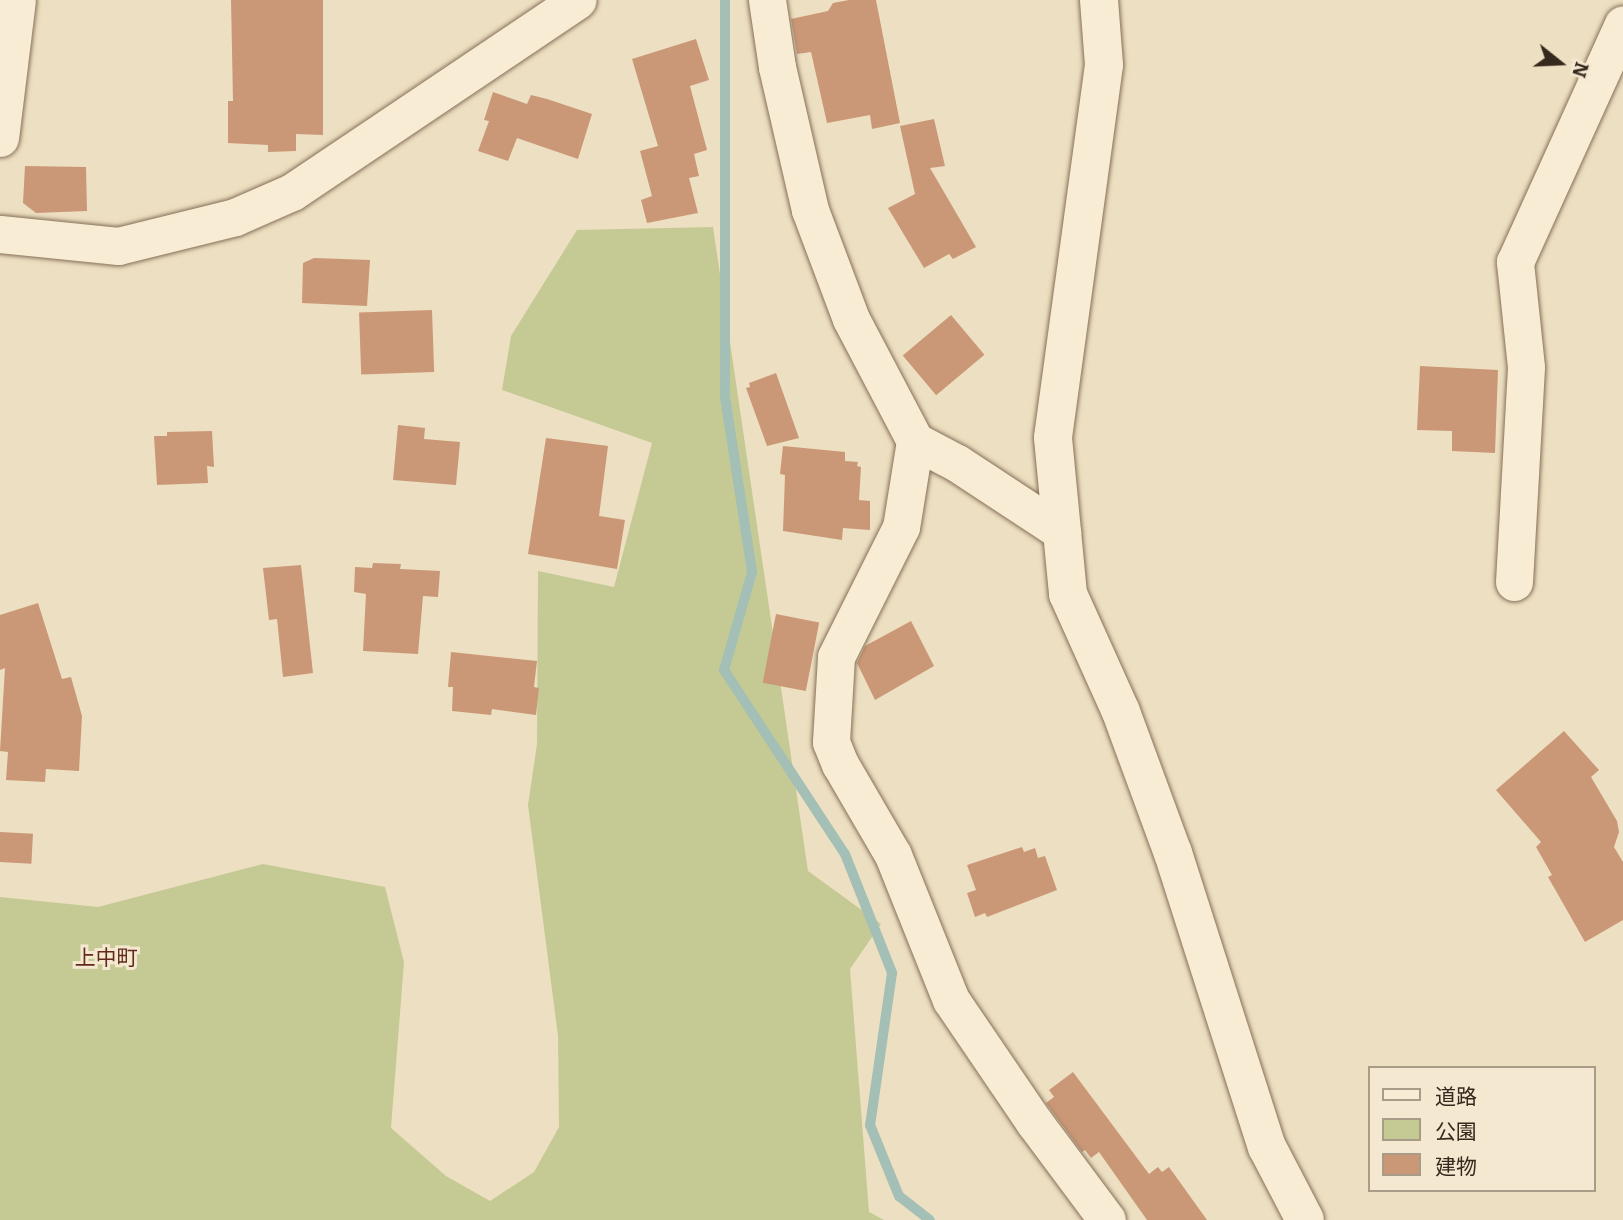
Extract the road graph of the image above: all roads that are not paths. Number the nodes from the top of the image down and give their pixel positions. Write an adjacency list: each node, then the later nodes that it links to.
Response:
1 (17, 0): 6 (street)
2 (578, 0): 7 (street)
3 (767, 0): 8 (street)
4 (1099, 0): 9 (street)
5 (1623, 24): 10 (street)
6 (0, 138)
7 (1, 231)
8 (915, 441): 9 (street); 11 (street)
9 (1062, 531): 12 (street)
10 (1514, 582)
11 (1107, 1220)
12 (1305, 1220)

